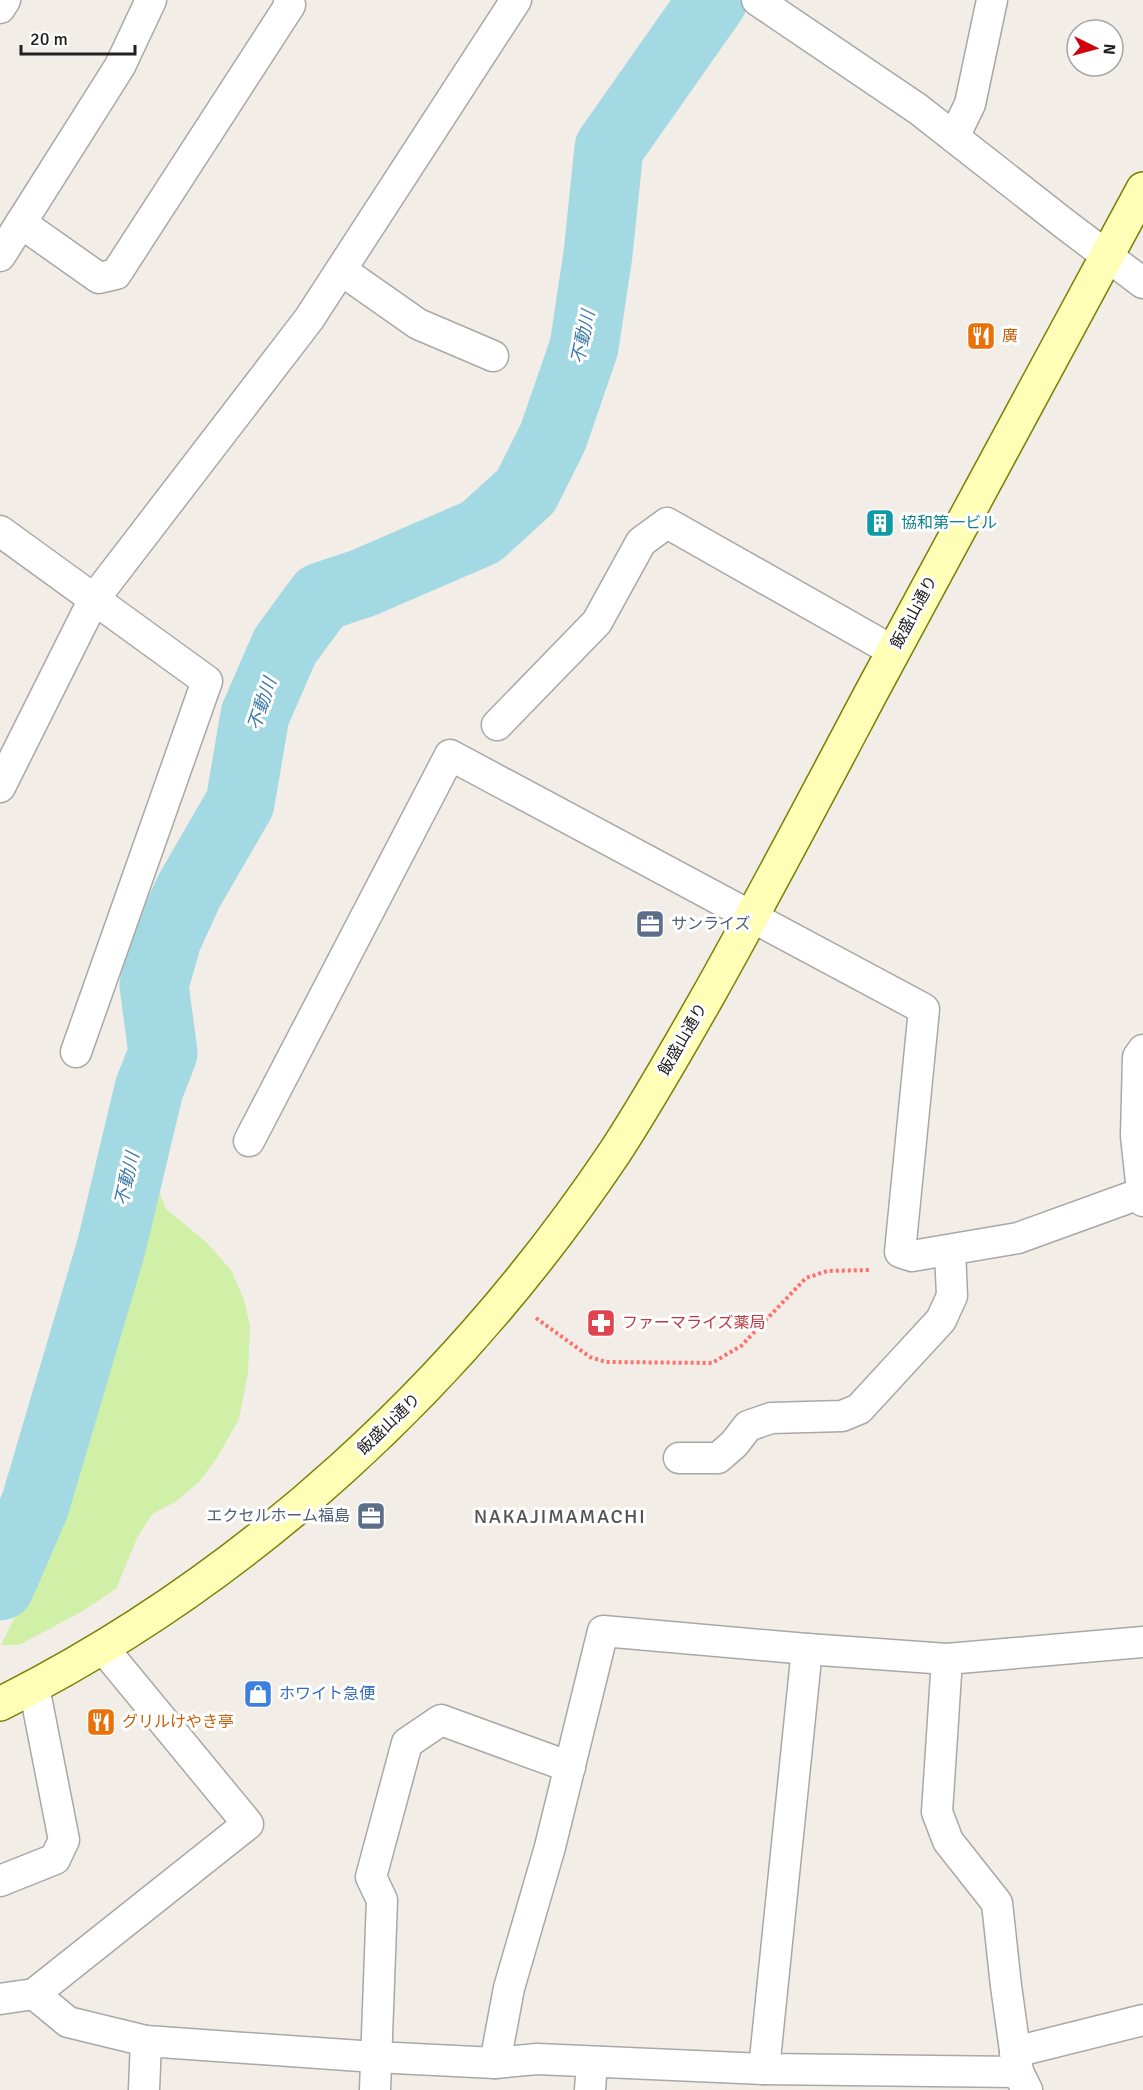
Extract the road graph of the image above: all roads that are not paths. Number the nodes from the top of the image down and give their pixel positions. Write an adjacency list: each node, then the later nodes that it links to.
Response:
1 (5, 0): 7 (street)
2 (151, 0): 10 (street)
3 (289, 0): 10 (street)
4 (516, 0): 13 (street)
5 (757, 0): 8 (street)
6 (992, 0): 8 (street)
7 (0, 8)
8 (954, 137): 12 (street)
9 (1143, 189): 12 (street, 飯盛山通り)
10 (21, 223): 11 (street)
11 (0, 256)
12 (1107, 257): 14 (street); 18 (street, 飯盛山通り)
13 (341, 270): 15 (street); 17 (street)
14 (1143, 283)
15 (493, 356)
16 (0, 531): 17 (street)
17 (94, 599): 20 (street); 24 (street)
18 (893, 651): 19 (street); 22 (street, 飯盛山通り)
19 (497, 725)
20 (8, 750): 21 (street)
21 (0, 787)
22 (752, 918): 25 (street); 28 (street); 31 (street, 飯盛山通り)
23 (1143, 1050): 26 (street)
24 (76, 1052)
25 (249, 1141)
26 (1142, 1193): 27 (street); 28 (street)
27 (1143, 1201)
28 (950, 1250): 29 (street)
29 (680, 1458)
30 (1143, 1642): 33 (street)
31 (103, 1648): 34 (street, 飯盛山通り); 38 (street)
32 (807, 1649): 33 (street); 36 (street); 44 (street)
33 (947, 1659): 45 (street)
34 (34, 1687): 35 (street, 飯盛山通り); 37 (street)
35 (0, 1704)
36 (570, 1767): 42 (street); 43 (street)
37 (0, 1881)
38 (34, 1994): 39 (street); 41 (street)
39 (0, 1999)
40 (1143, 2020): 45 (street)
41 (146, 2041): 42 (street); 47 (street)
42 (375, 2057): 43 (street); 48 (street)
43 (495, 2063): 46 (street)
44 (764, 2069): 45 (street); 46 (street)
45 (1020, 2071)
46 (591, 2076)
47 (144, 2090)
48 (375, 2090)

